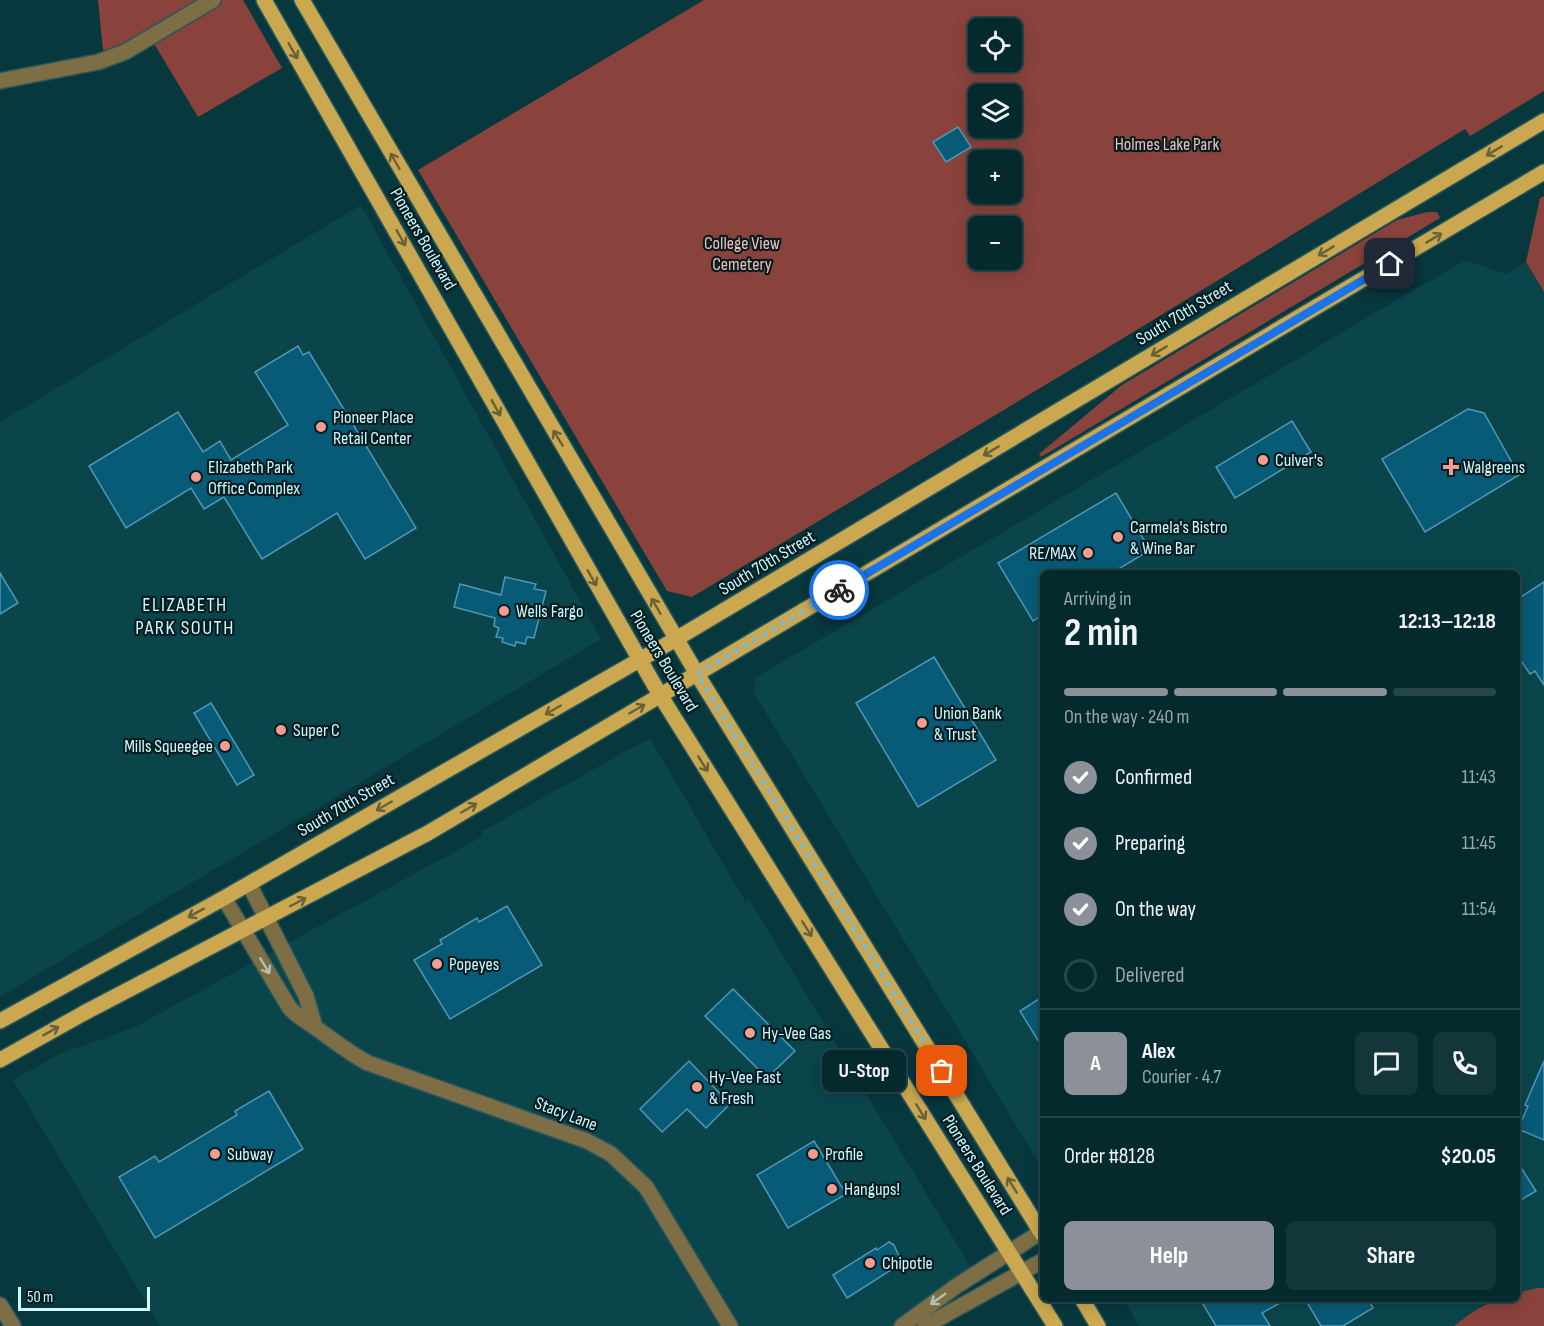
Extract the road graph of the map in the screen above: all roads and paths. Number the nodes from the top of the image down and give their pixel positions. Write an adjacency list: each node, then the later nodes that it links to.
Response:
1 (213, 0): 4 (street)
2 (264, 0): 8 (main road, Pioneers Boulevard, one-way to 8)
3 (302, 0): 7 (main road, Pioneers Boulevard, one-way to 3)
4 (0, 81)
5 (1544, 121): 7 (main road, South 70th Street, one-way to 7)
6 (1544, 172): 9 (main road, one-way to 6)
7 (676, 639): 8 (main road, South 70th Street); 9 (main road, Pioneers Boulevard)
8 (640, 660): 10 (main road, Pioneers Boulevard); 11 (main road, South 70th Street, one-way to 11)
9 (697, 674): 10 (main road); 18 (main road, Pioneers Boulevard, one-way to 9)
10 (660, 695): 13 (main road, one-way to 10); 20 (main road, Pioneers Boulevard, one-way to 20)
11 (249, 884): 12 (main road, South 70th Street); 13 (street)
12 (224, 898): 14 (street, Stacy Lane); 15 (main road, South 70th Street, one-way to 15)
13 (267, 918): 14 (main road); 16 (street)
14 (243, 930): 16 (street, Stacy Lane, one-way to 16); 17 (main road, one-way to 14)
15 (0, 1022)
16 (315, 1027): 26 (street, Stacy Lane)
17 (0, 1060)
18 (1040, 1230)
19 (1040, 1234): 20 (street)
20 (1009, 1251): 22 (main road, Pioneers Boulevard); 27 (street, one-way to 27)
21 (1040, 1262): 22 (street)
22 (1021, 1272): 28 (street); 29 (main road, Pioneers Boulevard)
23 (1084, 1302): 30 (main road)
24 (0, 1305): 25 (street)
25 (13, 1326)
26 (730, 1326)
27 (902, 1326)
28 (924, 1326)
29 (1055, 1326)
30 (1098, 1326)

